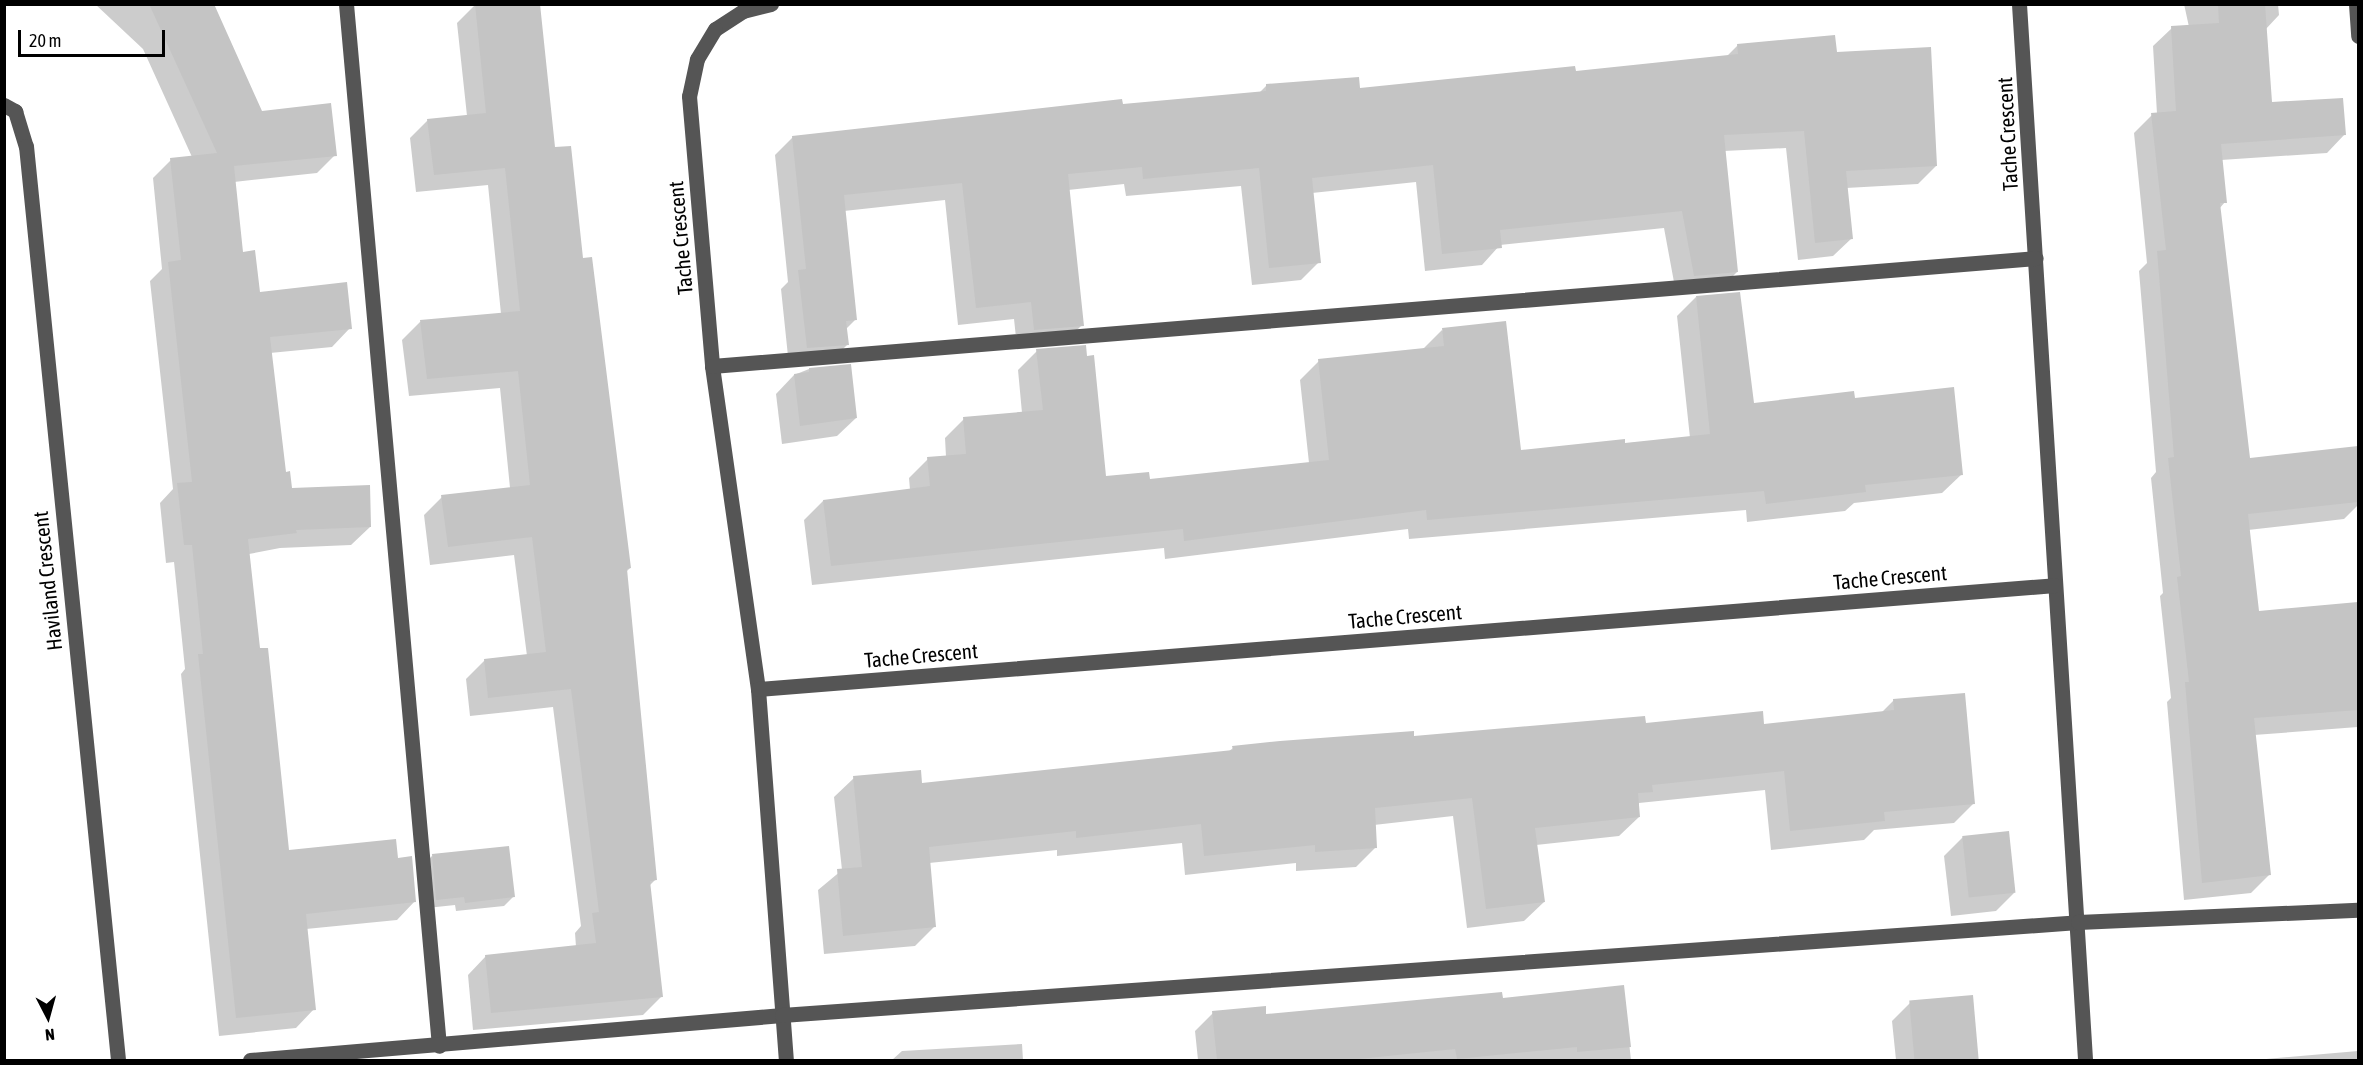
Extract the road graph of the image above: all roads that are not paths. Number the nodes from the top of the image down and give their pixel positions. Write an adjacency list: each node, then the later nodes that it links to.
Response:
1 (346, 4): 14 (street)
2 (771, 4): 8 (street, Tache Crescent)
3 (2019, 4): 7 (street, Tache Crescent)
4 (2356, 4): 5 (street)
5 (2358, 36)
6 (4, 105): 15 (street, Haviland Crescent)
7 (2036, 258): 8 (street); 9 (street, Tache Crescent)
8 (712, 366): 10 (street, Tache Crescent)
9 (2055, 585): 10 (street, Tache Crescent); 12 (street, Tache Crescent)
10 (758, 689): 13 (street, Tache Crescent)
11 (2358, 910): 12 (street)
12 (2078, 922): 13 (street); 18 (street, Tache Crescent)
13 (782, 1014): 14 (street); 17 (street, Tache Crescent)
14 (439, 1046): 16 (street)
15 (117, 1060)
16 (250, 1060)
17 (786, 1060)
18 (2085, 1060)

